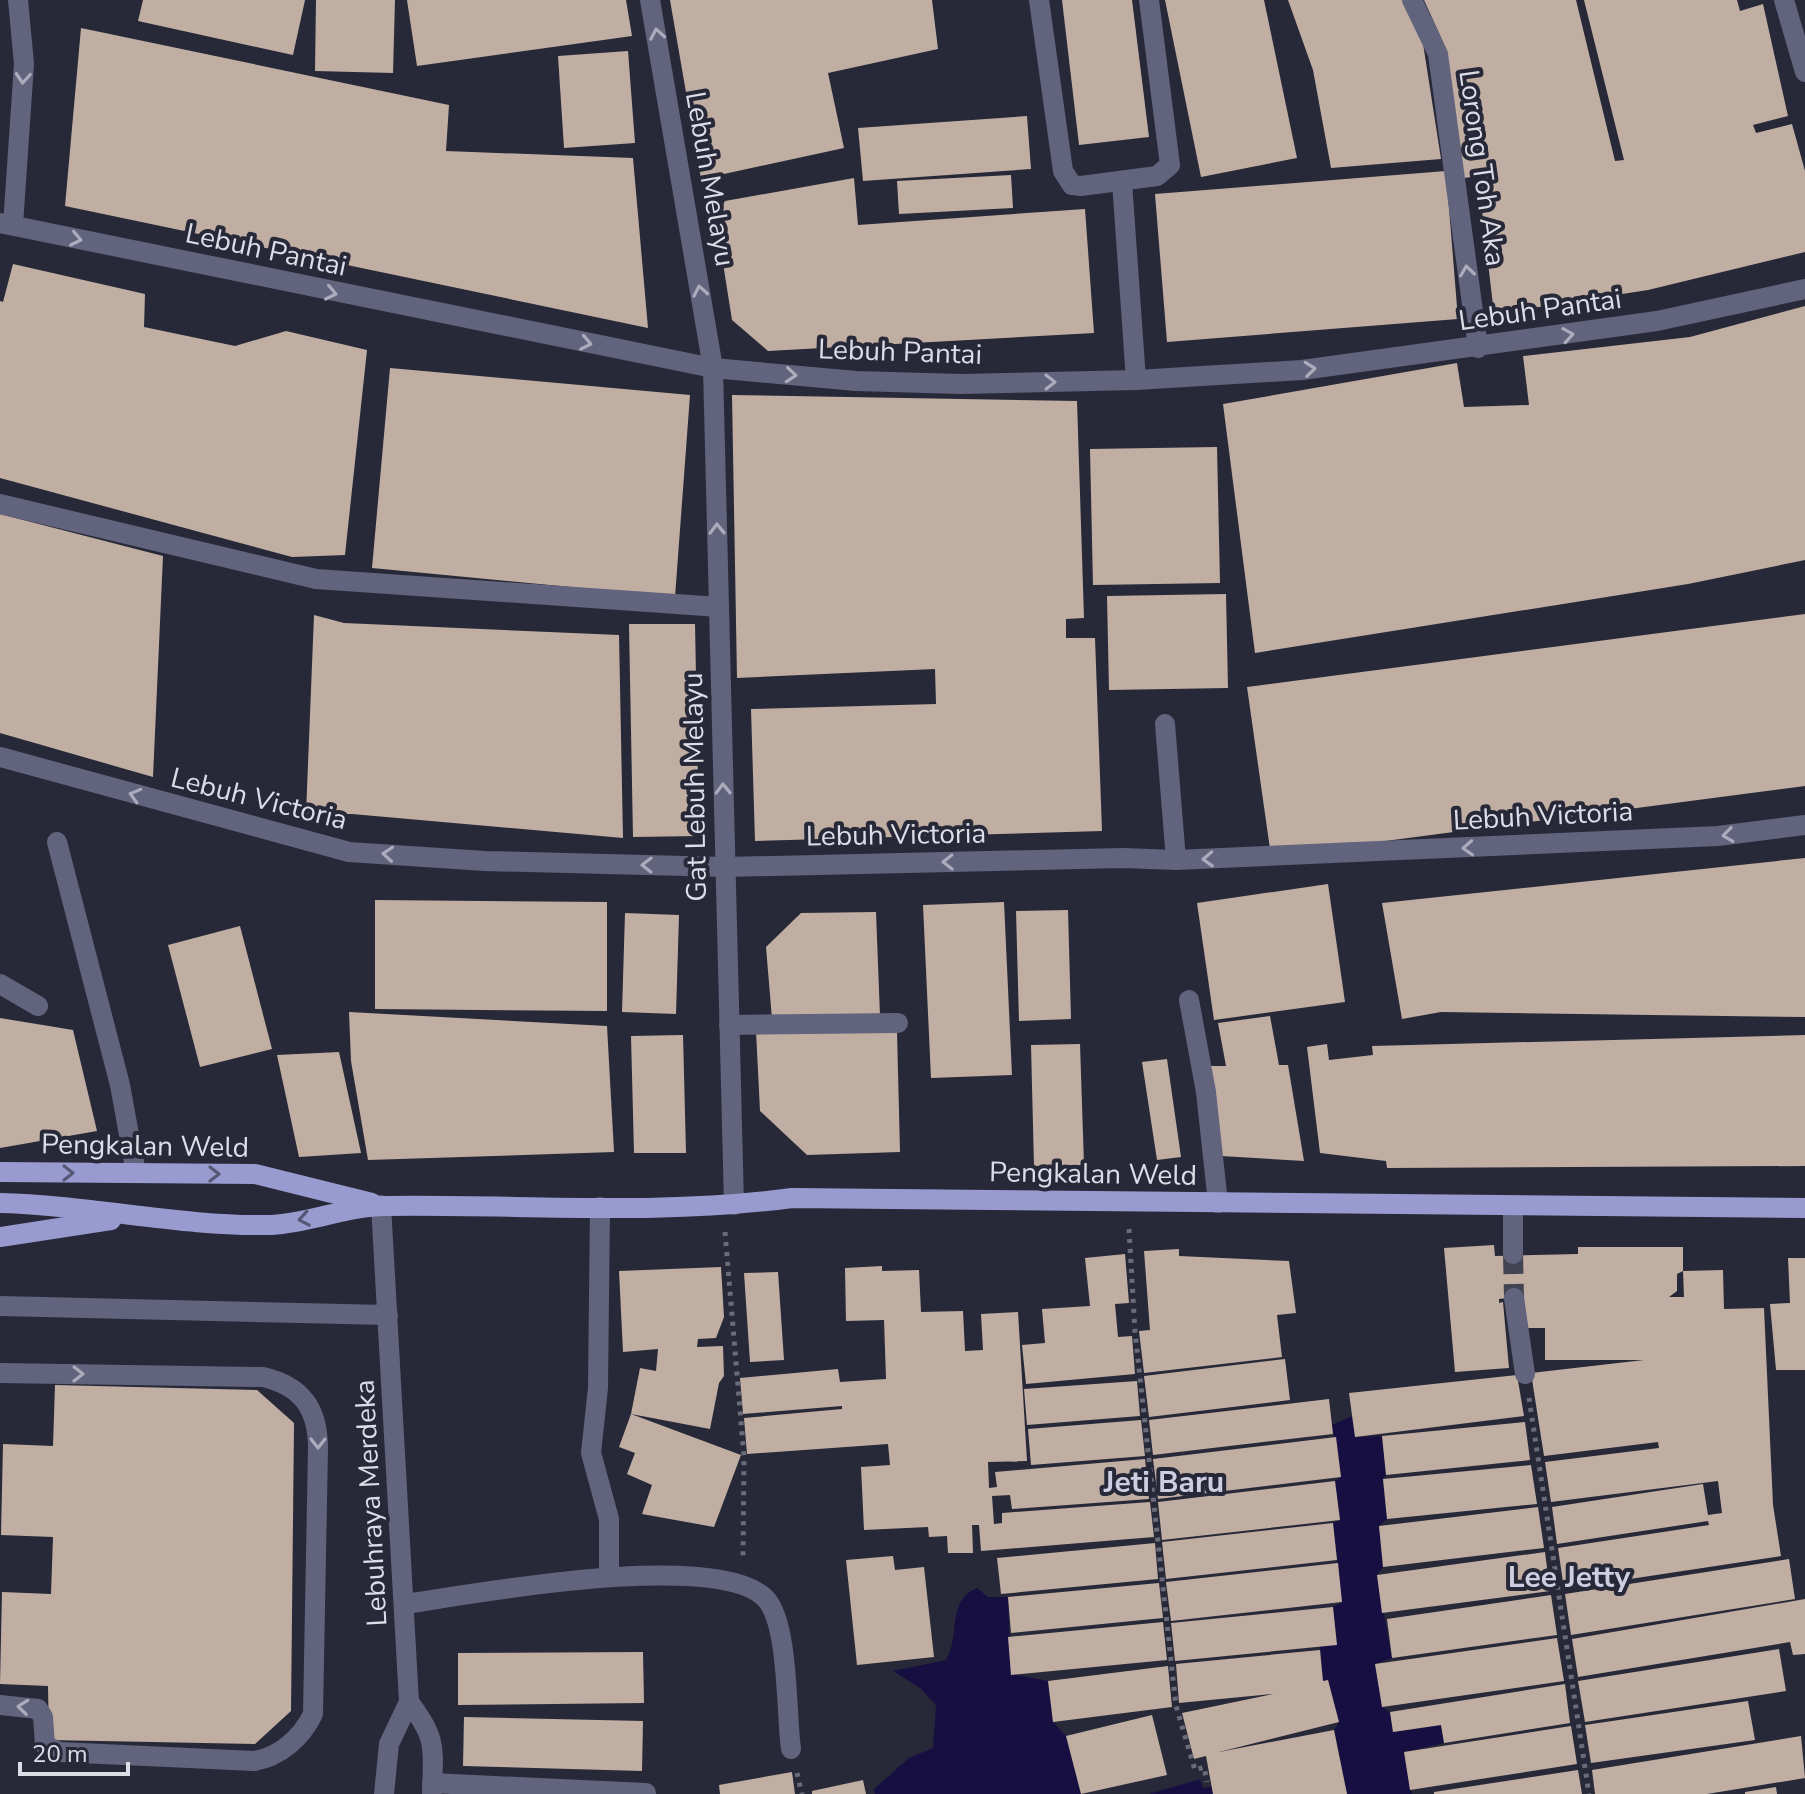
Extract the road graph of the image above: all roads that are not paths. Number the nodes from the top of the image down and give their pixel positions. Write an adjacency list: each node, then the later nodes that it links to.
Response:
1 (18, 0): 9 (street, one-way to 9)
2 (650, 0): 12 (street, Lebuh Melayu, one-way to 2)
3 (1039, 0): 8 (street)
4 (1149, 0): 8 (street)
5 (1412, 0): 11 (street, Lorong Toh Aka, one-way to 5)
6 (1784, 0): 7 (street)
7 (1805, 72)
8 (1122, 182): 13 (street)
9 (7, 224): 12 (street, Lebuh Pantai, one-way to 12)
10 (1805, 289): 11 (street, Lebuh Pantai, one-way to 10)
11 (1478, 348): 13 (street, Lebuh Pantai, one-way to 11)
12 (713, 368): 13 (street, Lebuh Pantai, one-way to 13); 15 (street, Gat Lebuh Melayu, one-way to 12)
13 (1136, 380)
14 (0, 504): 15 (street)
15 (719, 607): 21 (street, Gat Lebuh Melayu, one-way to 15)
16 (1165, 724): 20 (street)
17 (0, 757): 21 (street, Lebuh Victoria, one-way to 17)
18 (1805, 825): 20 (street, Lebuh Victoria, one-way to 20)
19 (57, 842): 28 (street)
20 (1176, 860): 21 (street, Lebuh Victoria, one-way to 21)
21 (725, 867): 26 (street, Gat Lebuh Melayu)
22 (0, 984): 24 (street)
23 (1189, 1000): 30 (street)
24 (38, 1006)
25 (898, 1023): 26 (street)
26 (729, 1025): 32 (street, Gat Lebuh Melayu)
27 (0, 1172): 28 (main road, Pengkalan Weld, one-way to 28)
28 (136, 1173): 31 (main road, Pengkalan Weld, one-way to 31)
29 (0, 1203): 36 (main road, Pengkalan Weld)
30 (1218, 1203): 32 (main road, Pengkalan Weld); 34 (main road, Pengkalan Weld)
31 (381, 1205): 33 (main road, Pengkalan Weld); 36 (main road, Pengkalan Weld, one-way to 36); 41 (street, Lebuhraya Merdeka)
32 (728, 1206): 33 (main road, Pengkalan Weld)
33 (600, 1207): 44 (street)
34 (1513, 1207): 35 (main road, Pengkalan Weld); 38 (street)
35 (1805, 1208)
36 (126, 1217): 37 (main road, Pengkalan Weld)
37 (0, 1237)
38 (1513, 1254)
39 (1514, 1298): 43 (street)
40 (0, 1306): 41 (street)
41 (388, 1315): 45 (street, Lebuhraya Merdeka)
42 (0, 1373): 47 (street, one-way to 47)
43 (1525, 1374)
44 (609, 1575): 45 (street); 48 (street)
45 (405, 1604): 46 (street, Lebuhraya Merdeka)
46 (409, 1702): 49 (street); 51 (street, Lebuhraya Merdeka)
47 (0, 1705)
48 (791, 1749)
49 (432, 1788): 50 (street)
50 (646, 1793)
51 (384, 1794)

